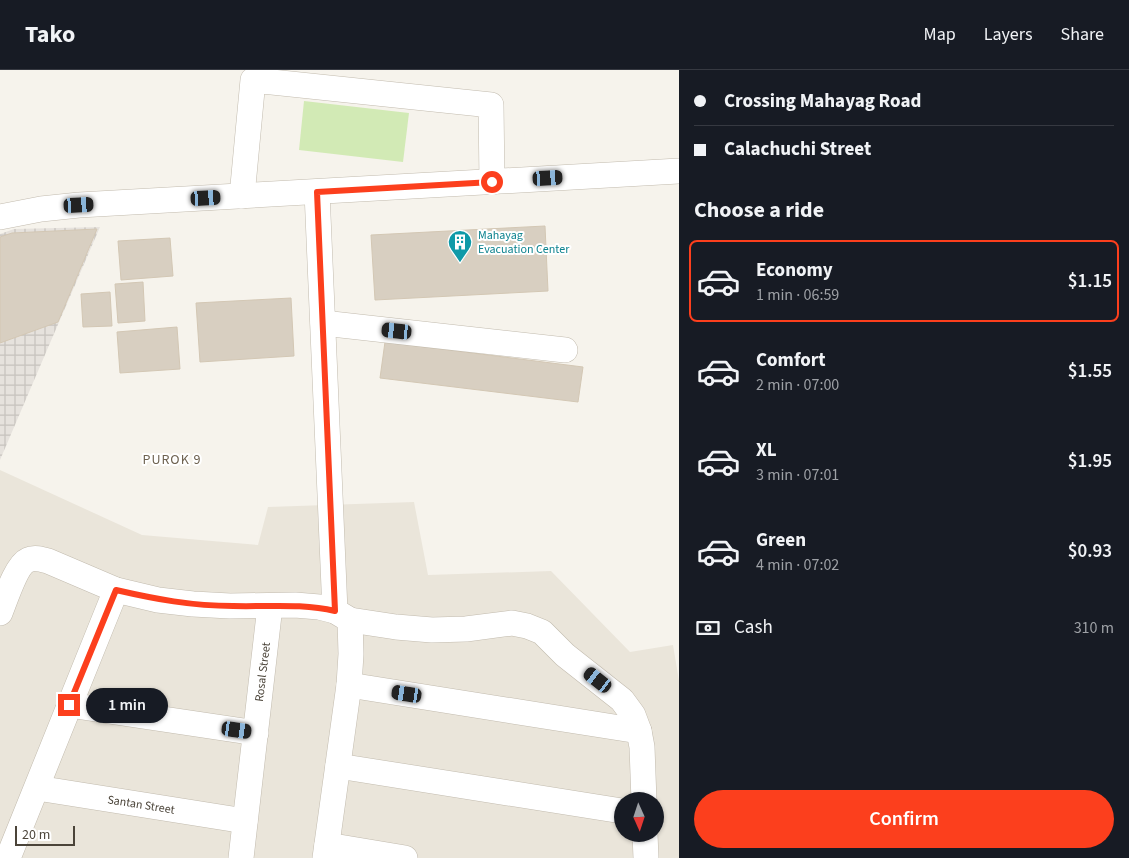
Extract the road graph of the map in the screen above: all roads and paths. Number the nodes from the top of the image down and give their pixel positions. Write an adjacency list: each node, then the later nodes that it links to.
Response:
1 (679, 171): 2 (street)
2 (492, 182): 3 (street); 4 (street)
3 (317, 192): 4 (street); 6 (street)
4 (242, 196): 5 (street)
5 (0, 217)
6 (323, 323): 7 (street); 11 (street)
7 (565, 350)
8 (116, 590): 9 (street); 10 (street); 13 (street)
9 (270, 606): 11 (street); 15 (street, Rosal Street)
10 (0, 613)
11 (343, 615): 12 (street); 14 (street)
12 (349, 685): 14 (street); 16 (street)
13 (69, 705): 15 (street); 17 (street)
14 (640, 731): 18 (street)
15 (256, 733): 20 (street, Rosal Street)
16 (338, 766): 19 (street); 22 (street)
17 (37, 788): 20 (street, Santan Street); 23 (street)
18 (644, 792)
19 (614, 810)
20 (245, 821): 24 (street, Rosal Street)
21 (645, 842): 26 (street)
22 (326, 852): 25 (street)
23 (8, 858)
24 (241, 858)
25 (405, 858)
26 (646, 858)

